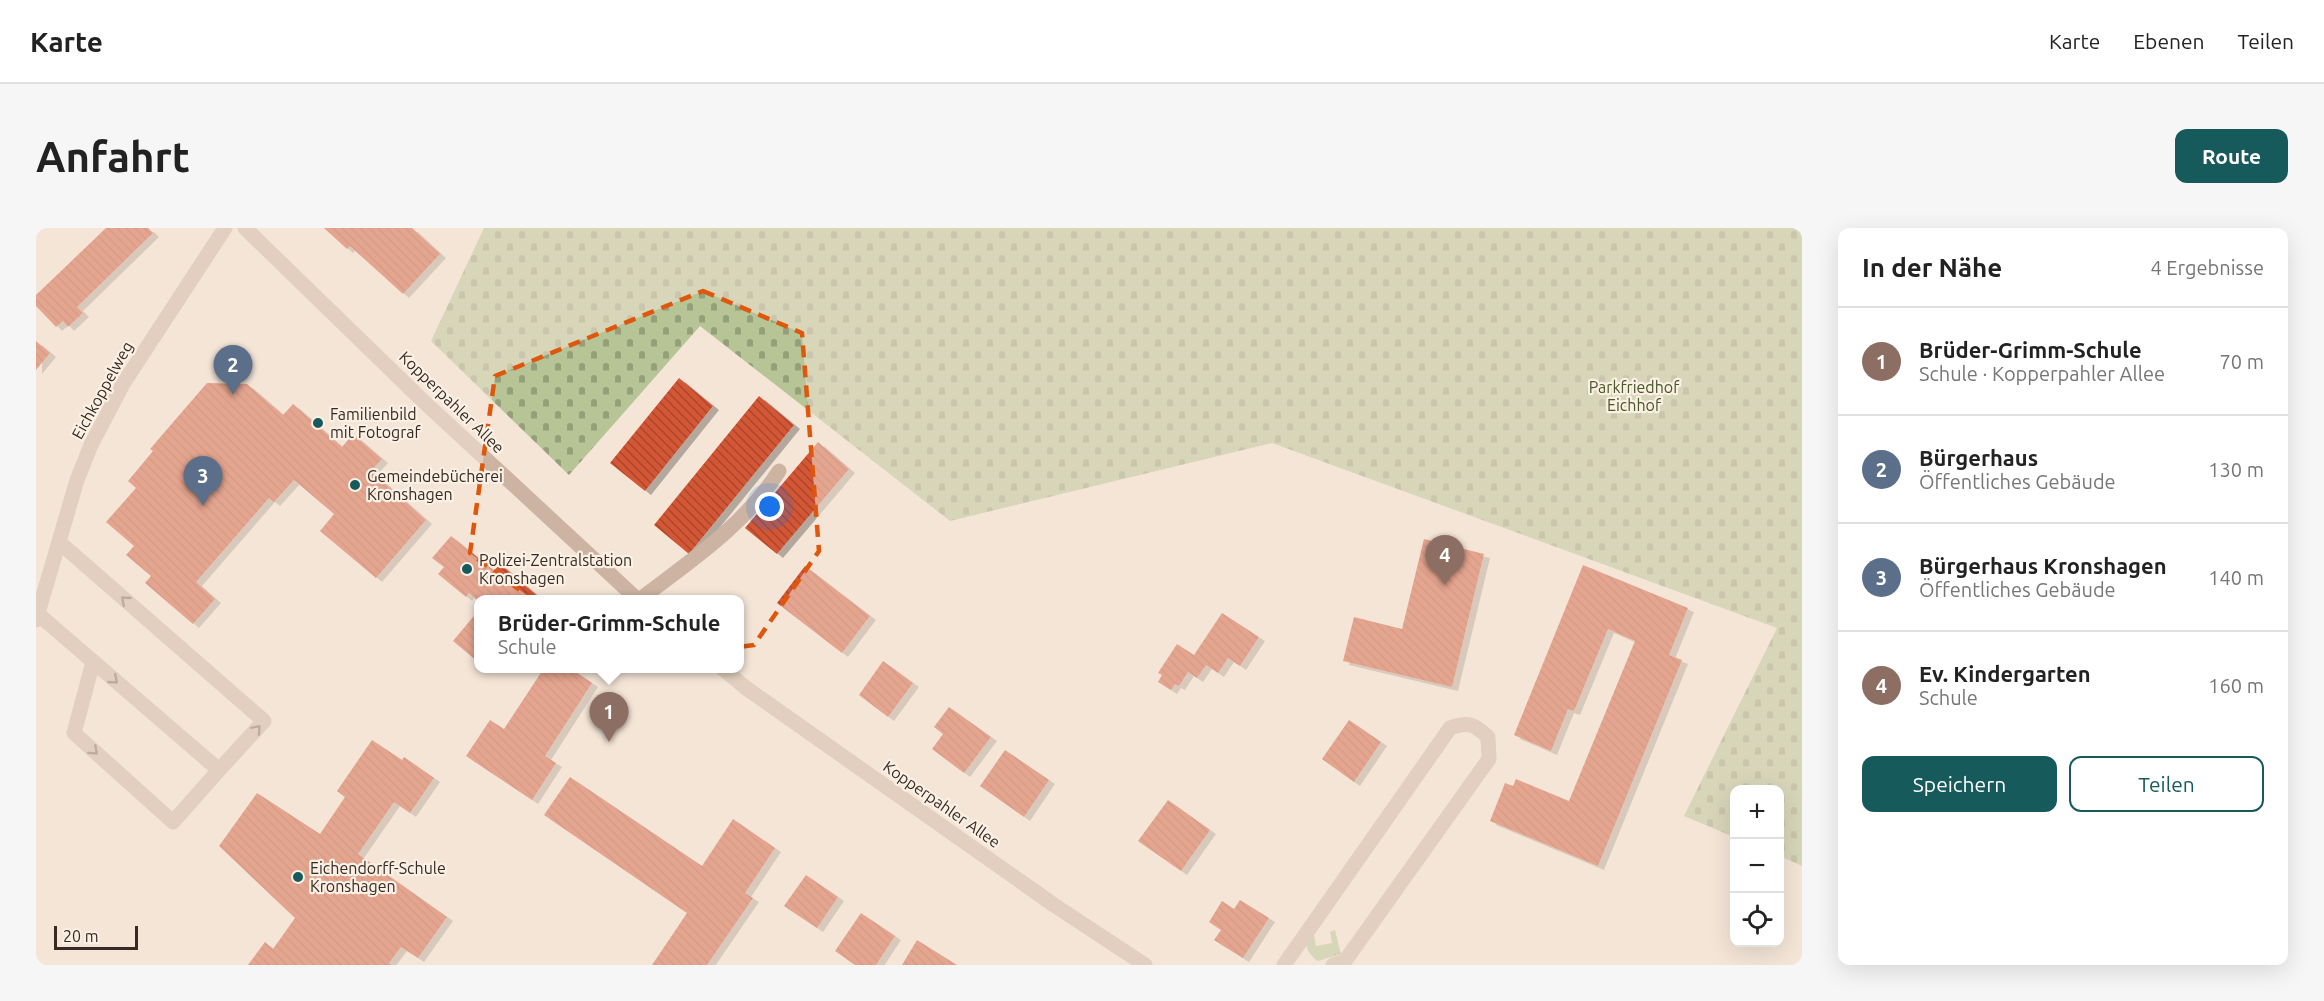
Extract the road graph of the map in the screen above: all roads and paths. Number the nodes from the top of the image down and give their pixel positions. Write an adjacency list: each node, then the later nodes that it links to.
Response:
1 (225, 228): 4 (street, Eichkoppelweg)
2 (244, 228): 5 (street, Kopperpahler Allee)
3 (780, 471): 6 (street)
4 (59, 542): 7 (street, Eichkoppelweg); 10 (street, one-way to 4)
5 (633, 595)
6 (644, 595)
7 (37, 617): 8 (street)
8 (93, 662): 10 (street, one-way to 10); 10 (street, one-way to 10)
9 (727, 673): 11 (street, Kopperpahler Allee)
10 (219, 770)
11 (1144, 965)
12 (1284, 965): 13 (street)
13 (1333, 965)

